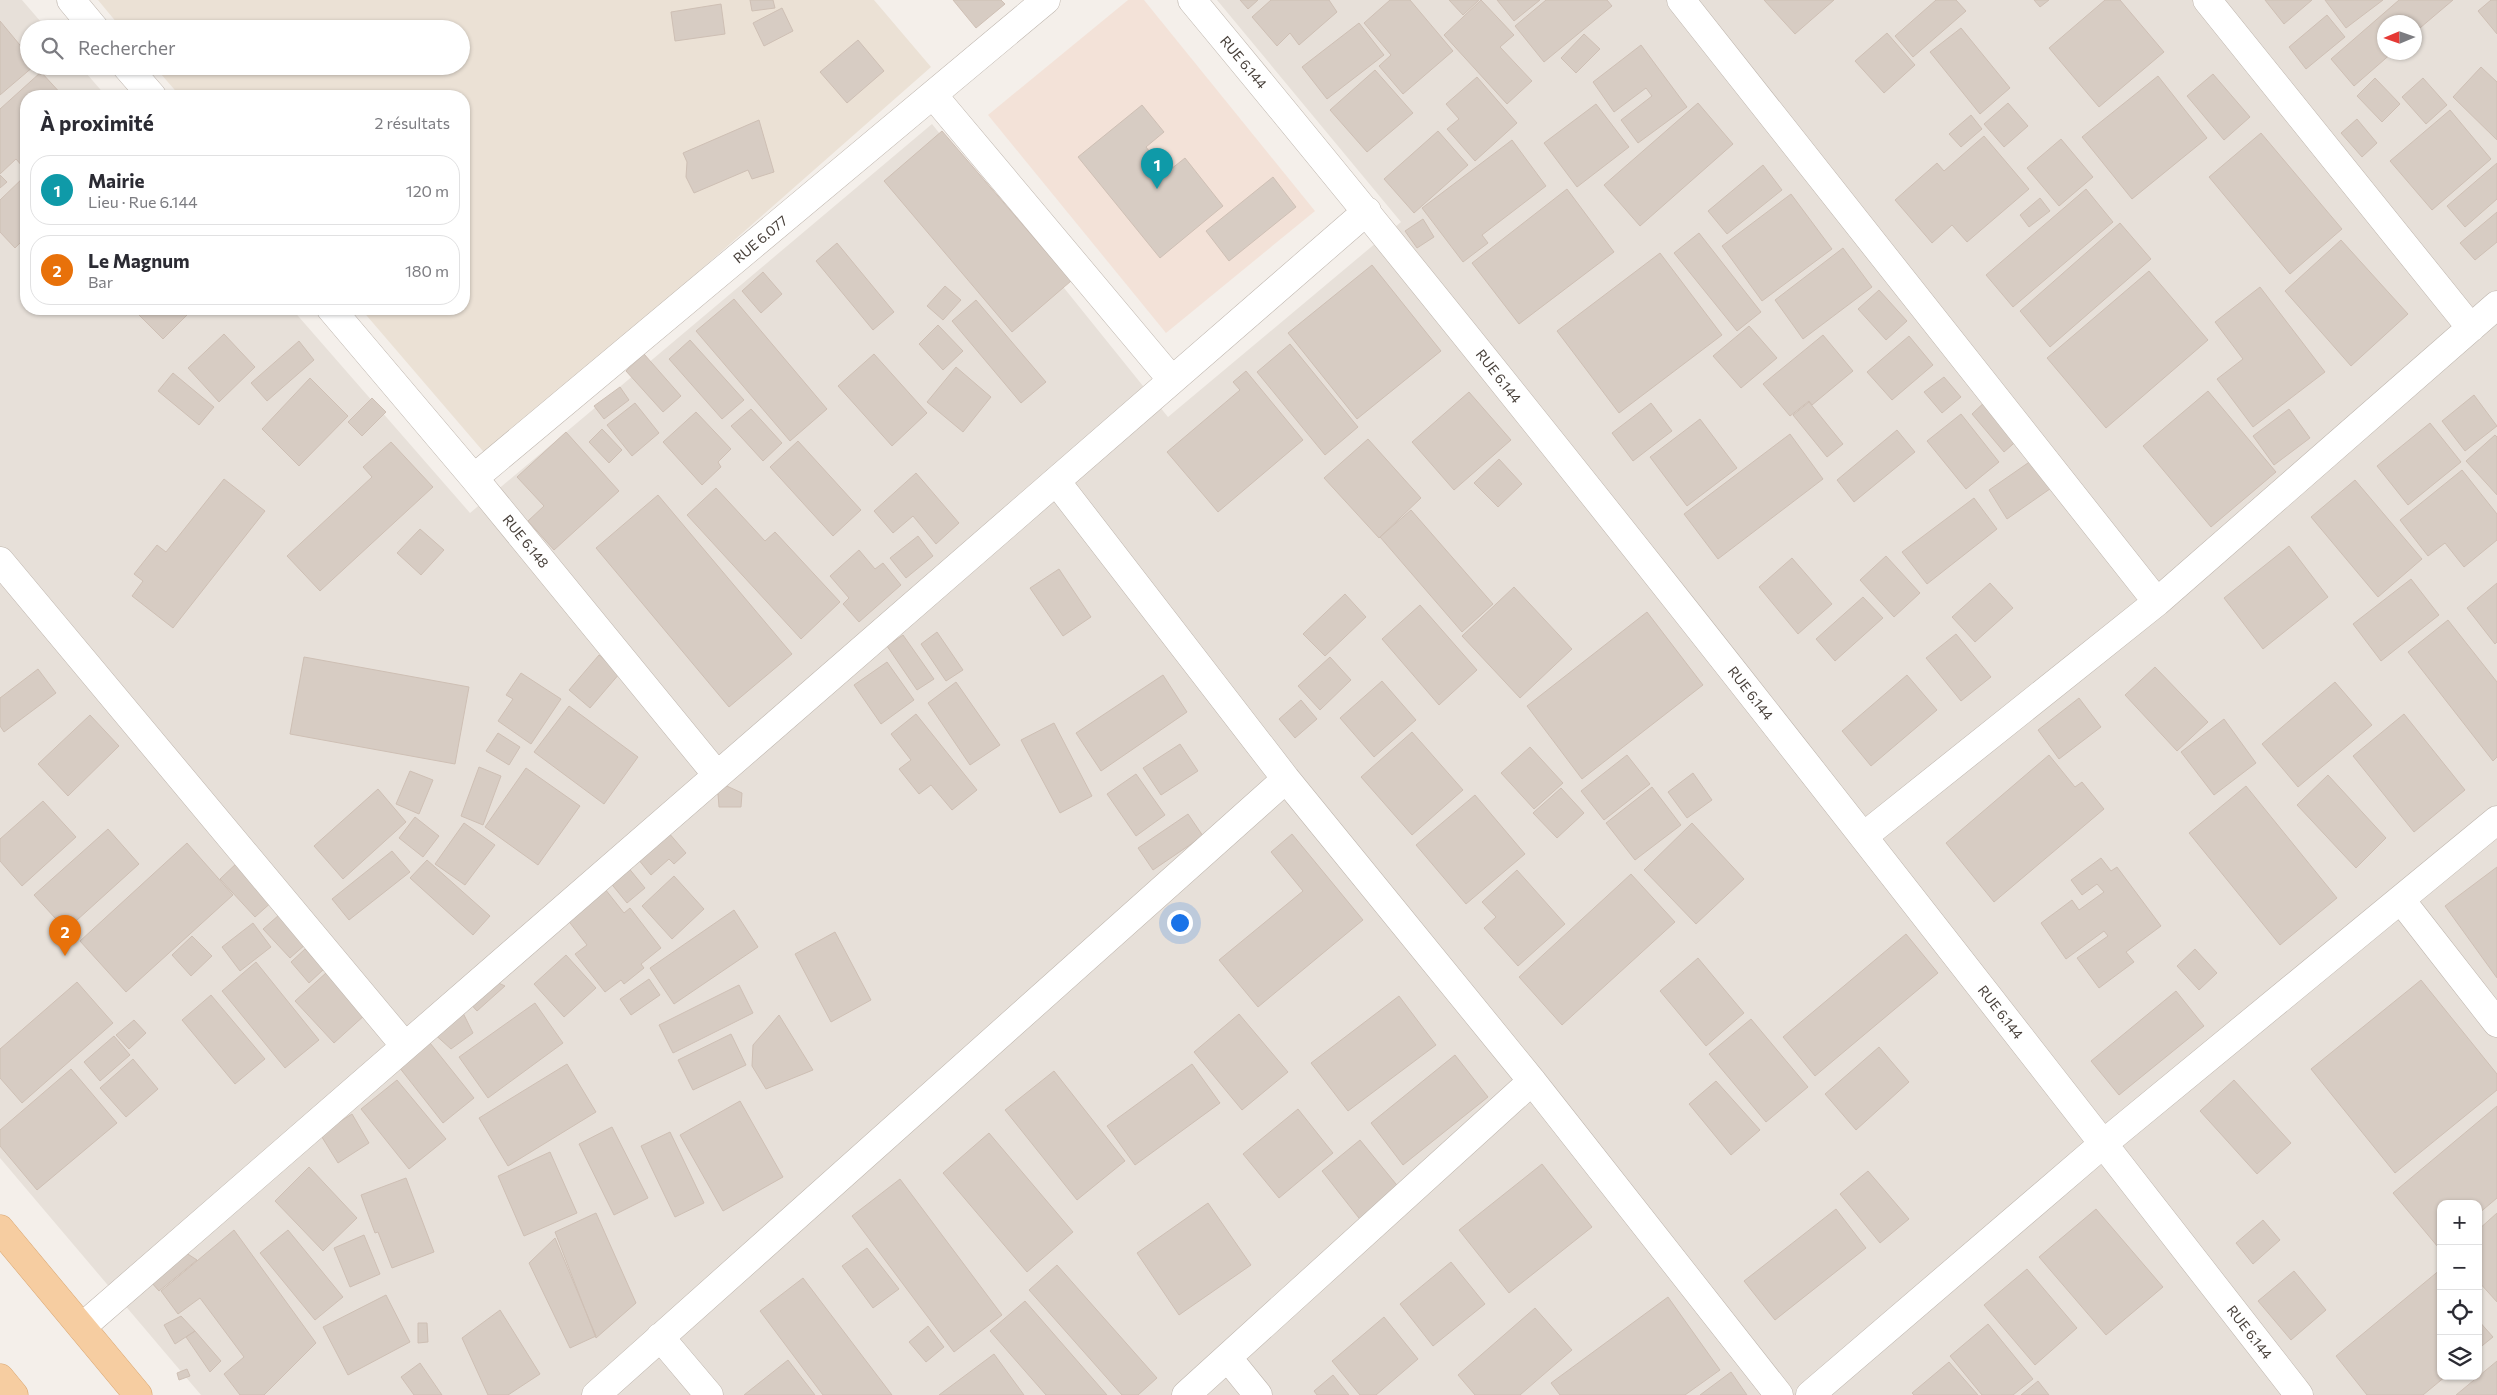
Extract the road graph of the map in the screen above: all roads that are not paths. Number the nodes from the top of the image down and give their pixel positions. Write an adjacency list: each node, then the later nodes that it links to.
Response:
1 (70, 0): 6 (street)
2 (1046, 0): 9 (street, RUE 6.077)
3 (1192, 0): 10 (street, RUE 6.144)
4 (1681, 0): 18 (street)
5 (2208, 0): 13 (street)
6 (87, 20)
7 (134, 75): 8 (street)
8 (147, 90)
9 (932, 95): 14 (street); 15 (street, RUE 6.077)
10 (1367, 211): 14 (street); 22 (street, RUE 6.144)
11 (2497, 305): 13 (street)
12 (336, 315): 15 (street, RUE 6.148)
13 (2471, 328): 18 (street)
14 (1172, 380): 16 (street)
15 (474, 478): 19 (street, RUE 6.148)
16 (1056, 482): 19 (street); 20 (street)
17 (0, 561): 25 (street)
18 (2157, 602): 22 (street)
19 (718, 775): 25 (street)
20 (1286, 779): 26 (street); 30 (street)
21 (2497, 820): 23 (street)
22 (1864, 836): 27 (street, RUE 6.144)
23 (2401, 900): 24 (street); 27 (street)
24 (2497, 1023)
25 (405, 1046): 29 (street)
26 (1532, 1081): 31 (street); 39 (street)
27 (2103, 1144): 40 (street); 41 (street, RUE 6.144)
28 (0, 1228): 29 (main road)
29 (82, 1327): 34 (main road)
30 (660, 1337): 35 (street); 36 (street)
31 (1228, 1358): 37 (street); 38 (street)
32 (0, 1378): 33 (main road)
33 (14, 1395)
34 (138, 1395)
35 (596, 1395)
36 (709, 1395)
37 (1186, 1395)
38 (1258, 1395)
39 (1779, 1395)
40 (1810, 1395)
41 (2299, 1395)

